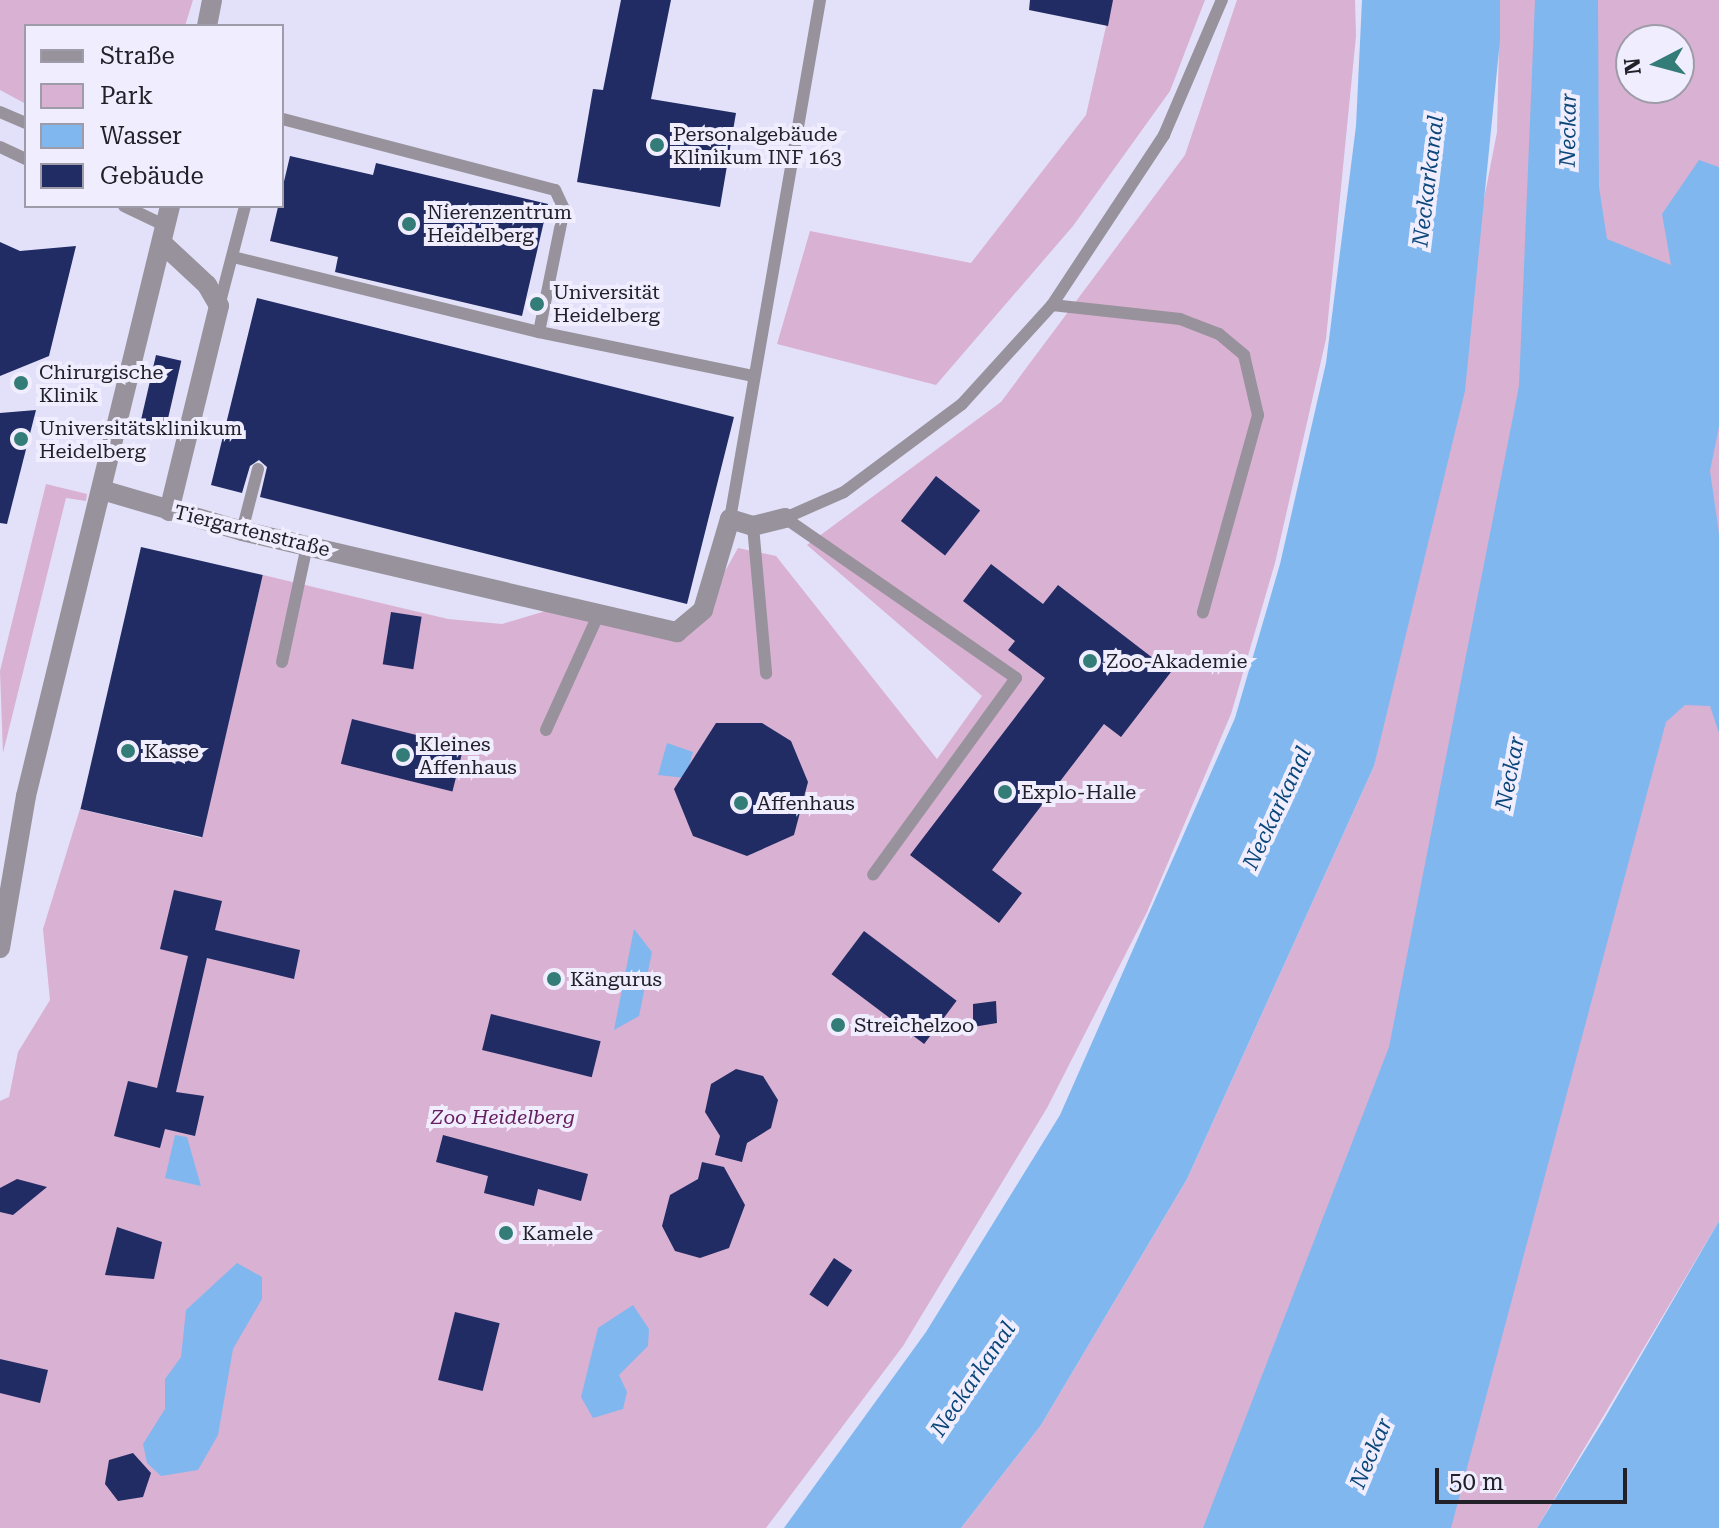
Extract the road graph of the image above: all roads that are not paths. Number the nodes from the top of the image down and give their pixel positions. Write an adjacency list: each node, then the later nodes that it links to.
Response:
1 (820, 0): 18 (lane)
2 (1222, 0): 15 (lane)
3 (211, 2): 4 (lane); 5 (street)
4 (198, 24)
5 (207, 24)
6 (0, 112): 8 (lane)
7 (284, 120): 17 (lane)
8 (24, 122)
9 (0, 147): 10 (lane)
10 (24, 158)
11 (128, 208): 13 (lane)
12 (245, 208): 14 (lane)
13 (166, 225): 16 (street); 20 (street)
14 (233, 257): 16 (lane); 17 (lane)
15 (1052, 305): 22 (lane); 27 (lane)
16 (219, 306): 21 (street)
17 (539, 332): 18 (lane)
18 (753, 376): 23 (lane)
19 (258, 469): 25 (lane)
20 (102, 490): 21 (street, Tiergartenstraße); 33 (street)
21 (169, 511): 25 (street, Tiergartenstraße)
22 (785, 518): 24 (street); 32 (lane)
23 (730, 519): 24 (street); 28 (street, Tiergartenstraße)
24 (753, 526): 30 (lane)
25 (242, 531): 26 (street, Tiergartenstraße)
26 (307, 545): 28 (street, Tiergartenstraße); 29 (lane)
27 (1203, 612)
28 (599, 613): 31 (lane)
29 (282, 662)
30 (766, 673)
31 (546, 730)
32 (873, 875)
33 (0, 948)

